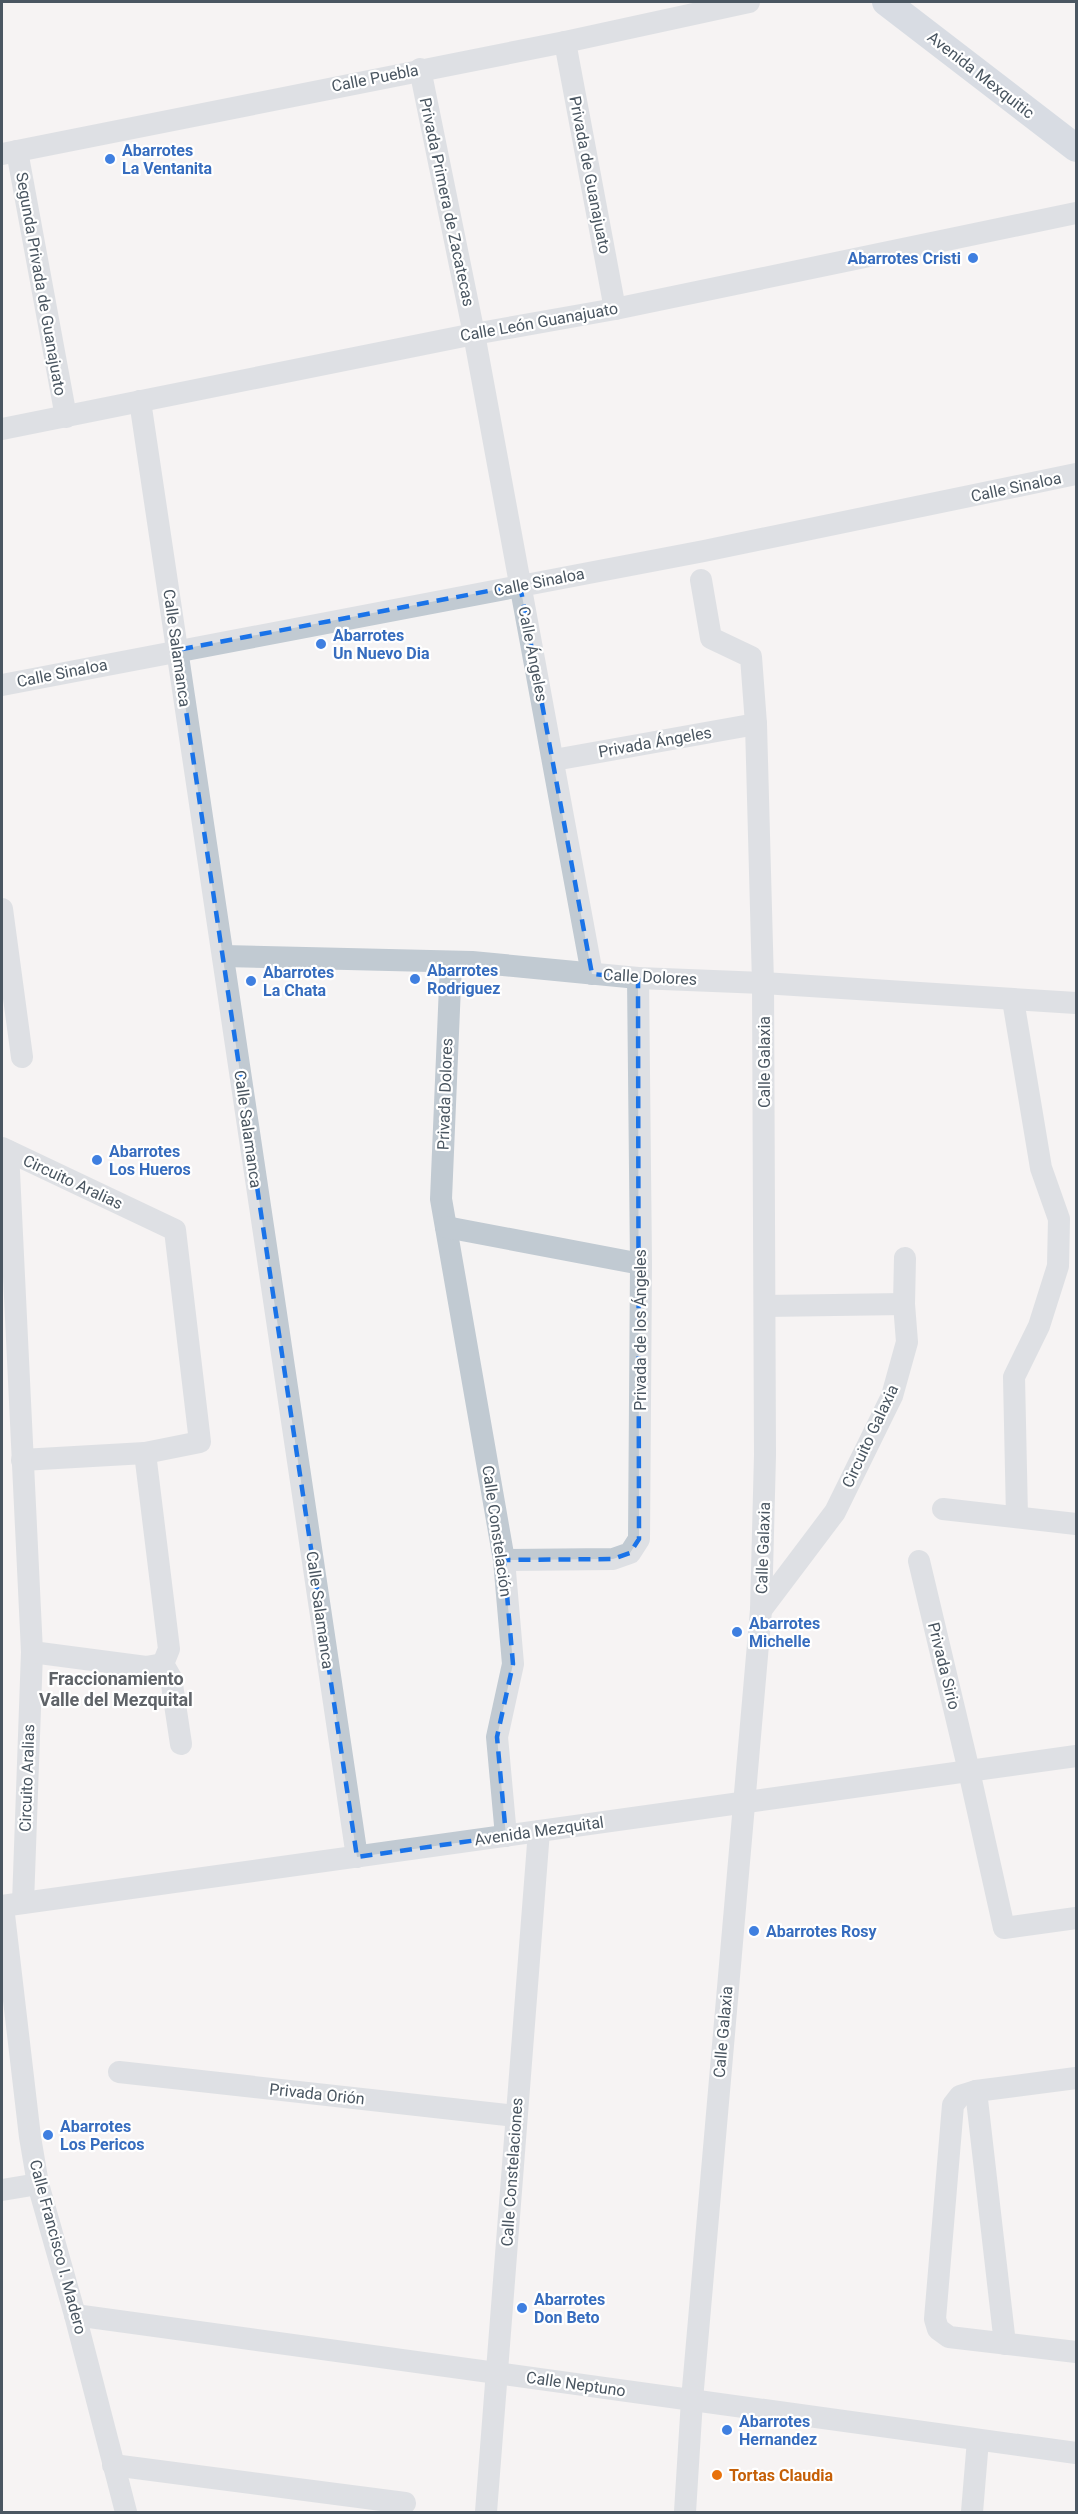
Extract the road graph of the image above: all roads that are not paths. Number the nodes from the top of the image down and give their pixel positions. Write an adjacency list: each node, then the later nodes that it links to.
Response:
1 (749, 2): 3 (street, Calle Puebla)
2 (886, 2): 5 (main road, Avenida Mexquitic)
3 (565, 42): 4 (street, Calle Puebla); 8 (street, Privada de Guanajuato)
4 (420, 69): 6 (street, Calle Puebla); 9 (street, Privada Primera de Zacatecas)
5 (1077, 148)
6 (9, 153): 11 (street, Segunda Privada de Guanajuato)
7 (1077, 213): 8 (street, Calle León Guanajuato)
8 (615, 309): 9 (street, Calle León Guanajuato)
9 (474, 334): 10 (street, Calle León Guanajuato); 15 (street, Calle Ángeles)
10 (140, 401): 11 (street, Calle León Guanajuato); 16 (street, Calle Salamanca)
11 (66, 417): 12 (street, Calle León Guanajuato)
12 (2, 429)
13 (1077, 474): 15 (street, Calle Sinaloa)
14 (701, 580): 18 (street, Calle Galaxia)
15 (520, 585): 16 (street, Calle Sinaloa); 19 (street, Calle Ángeles)
16 (177, 650): 17 (street, Calle Sinaloa); 21 (street, Calle Salamanca)
17 (2, 685)
18 (756, 724): 19 (street, Privada Ángeles); 25 (street, Calle Galaxia)
19 (554, 760): 23 (street, Calle Ángeles)
20 (2, 909): 28 (street)
21 (223, 956): 22 (street, Calle Dolores); 51 (street, Calle Salamanca)
22 (451, 962): 23 (street, Calle Dolores); 30 (street, Privada Dolores)
23 (592, 974): 24 (street, Calle Dolores)
24 (638, 978): 25 (street, Calle Dolores); 32 (street, Privada de los Ángeles)
25 (763, 983): 26 (street, Calle Dolores); 34 (street, Calle Galaxia)
26 (1013, 1000): 27 (street, Calle Dolores); 38 (street)
27 (1077, 1003)
28 (22, 1058)
29 (5, 1150): 35 (street, Circuito Aralias); 36 (street, Circuito Aralias)
30 (446, 1227): 32 (street); 40 (street, Calle Constelación)
31 (905, 1258): 33 (street, Circuito Galaxia)
32 (641, 1264): 40 (street, Privada de los Ángeles)
33 (904, 1304): 34 (street); 42 (street, Circuito Galaxia)
34 (765, 1306): 42 (street, Calle Galaxia)
35 (145, 1453): 36 (street, Circuito Aralias); 44 (street)
36 (22, 1460): 43 (street, Circuito Aralias)
37 (943, 1509): 38 (street)
38 (1017, 1517): 39 (street)
39 (1077, 1524)
40 (504, 1560): 50 (street, Calle Constelación)
41 (919, 1561): 47 (street, Privada Sirio)
42 (761, 1610): 48 (street, Calle Galaxia)
43 (32, 1652): 44 (street); 52 (street, Circuito Aralias)
44 (163, 1664): 45 (street)
45 (181, 1744)
46 (1077, 1756): 47 (street, Avenida Mezquital)
47 (969, 1771): 48 (street, Avenida Mezquital); 53 (street, Privada Sirio)
48 (743, 1804): 49 (street, Avenida Mezquital); 65 (street, Calle Galaxia)
49 (538, 1832): 50 (street, Avenida Mezquital); 58 (street, Calle Constelaciones)
50 (506, 1836): 51 (street, Avenida Mezquital)
51 (357, 1857): 52 (street, Avenida Mezquital)
52 (9, 1905): 54 (street, Calle Francisco I. Madero)
53 (1077, 1918)
54 (12, 2059): 59 (street, Calle Francisco I. Madero)
55 (119, 2072): 58 (street, Privada Orión)
56 (1077, 2078): 57 (street)
57 (976, 2091): 62 (street); 62 (street)
58 (516, 2116): 64 (street, Calle Constelaciones)
59 (38, 2184): 60 (street); 61 (street, Calle Francisco I. Madero)
60 (2, 2190)
61 (75, 2314): 64 (street, Calle Neptuno); 68 (street, Calle Francisco I. Madero)
62 (1005, 2344): 63 (street)
63 (1077, 2352)
64 (496, 2373): 65 (street, Calle Neptuno); 71 (street, Calle Constelaciones)
65 (692, 2400): 66 (street, Calle Neptuno); 72 (street, Calle Galaxia)
66 (978, 2440): 67 (street, Calle Neptuno); 73 (street)
67 (1077, 2453)
68 (112, 2465): 69 (street); 70 (street, Calle Francisco I. Madero)
69 (405, 2503)
70 (126, 2512)
71 (486, 2512)
72 (685, 2512)
73 (972, 2512)

